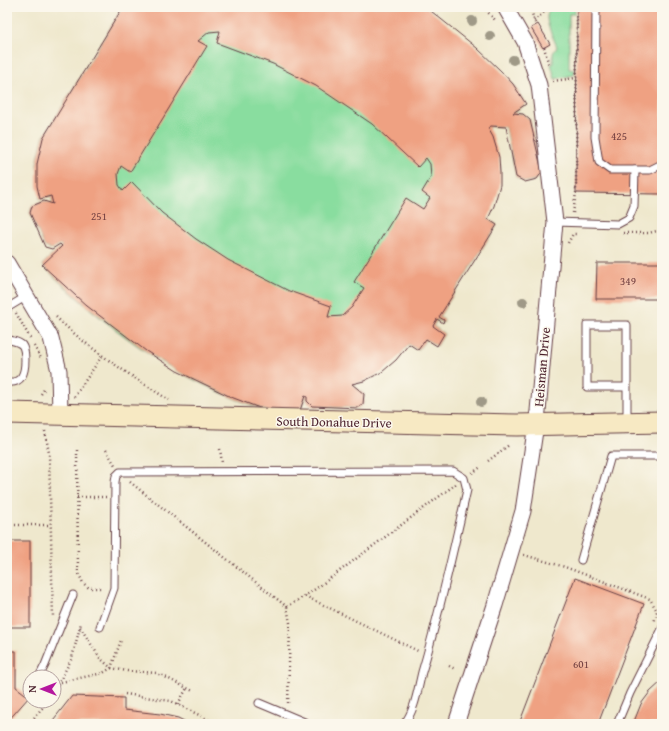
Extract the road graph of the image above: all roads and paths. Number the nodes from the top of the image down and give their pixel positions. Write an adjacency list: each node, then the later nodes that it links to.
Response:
1 (483, 7): 8 (path)
2 (505, 7): 17 (street, Heisman Drive)
3 (530, 7): 7 (path)
4 (550, 7): 7 (path)
5 (577, 7): 13 (path)
6 (596, 7): 15 (lane)
7 (534, 21): 9 (path)
8 (497, 23)
9 (536, 26)
10 (544, 47): 11 (path)
11 (550, 68)
12 (551, 74): 13 (path)
13 (576, 78): 16 (path)
14 (662, 164): 15 (lane)
15 (635, 170): 17 (lane)
16 (574, 213)
17 (555, 222): 32 (street, Heisman Drive)
18 (7, 263): 19 (street)
19 (27, 296): 20 (lane); 29 (street)
20 (7, 308)
21 (54, 315): 23 (path)
22 (7, 339): 24 (lane)
23 (102, 356): 26 (path); 27 (path)
24 (7, 382)
25 (627, 387): 25 (lane); 31 (lane)
26 (74, 397)
27 (174, 403)
28 (7, 413): 29 (street, South Donahue Drive)
29 (60, 414): 32 (street, South Donahue Drive)
30 (662, 422): 31 (street, South Donahue Drive)
31 (627, 423): 32 (street, South Donahue Drive)
32 (536, 425): 74 (street, Heisman Drive)
33 (45, 429): 44 (path)
34 (509, 445): 38 (path)
35 (77, 450): 41 (path)
36 (106, 450): 39 (path)
37 (662, 456): 46 (lane)
38 (488, 461)
39 (120, 472): 40 (lane); 42 (lane); 50 (path)
40 (464, 478): 49 (path); 56 (lane)
41 (77, 497): 42 (path); 47 (path)
42 (114, 498): 47 (lane)
43 (7, 525): 44 (path)
44 (51, 525): 51 (path)
45 (524, 555): 52 (path)
46 (582, 560)
47 (114, 588): 53 (lane)
48 (73, 595): 59 (lane)
49 (305, 596): 50 (path); 56 (path)
50 (287, 607): 68 (path)
51 (53, 620)
52 (652, 625)
53 (100, 626)
54 (662, 629): 75 (lane)
55 (121, 640): 58 (path)
56 (427, 656): 73 (lane)
57 (449, 666): 60 (path)
58 (111, 668): 61 (path); 62 (path); 63 (path)
59 (44, 669)
60 (455, 669)
61 (62, 678)
62 (62, 682)
63 (187, 688): 64 (path); 67 (path)
64 (193, 691)
65 (125, 694): 67 (path)
66 (259, 703): 72 (lane)
67 (178, 704): 71 (path)
68 (288, 706)
69 (41, 709): 70 (path)
70 (29, 724)
71 (217, 724)
72 (309, 724)
73 (404, 724)
74 (456, 724)
75 (617, 724)

